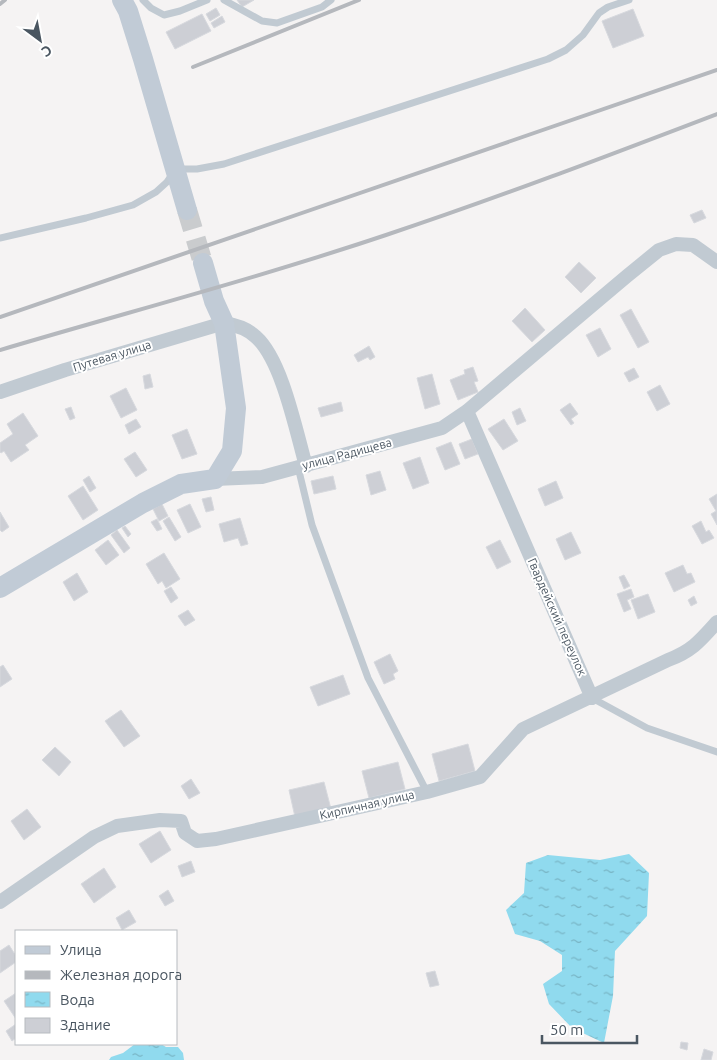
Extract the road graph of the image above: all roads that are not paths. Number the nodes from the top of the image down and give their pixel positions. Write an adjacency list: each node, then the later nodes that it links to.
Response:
1 (122, 0): 7 (street)
2 (143, 0): 3 (lane)
3 (207, 0)
4 (224, 0): 5 (lane)
5 (331, 0)
6 (629, 0): 7 (lane)
7 (176, 169): 8 (street); 9 (lane)
8 (187, 210)
9 (0, 238)
10 (717, 262): 14 (street, улица Радищева)
11 (203, 263): 12 (street)
12 (224, 323): 13 (street, Путевая улица); 15 (street); 16 (street)
13 (0, 392)
14 (467, 411): 15 (street, улица Радищева); 19 (street, Гвардейский переулок)
15 (302, 467): 16 (street, улица Радищева); 21 (lane)
16 (216, 479): 17 (street, улица Радищева)
17 (0, 588)
18 (717, 622): 19 (street, Кирпичная улица)
19 (592, 698): 20 (lane); 21 (street, Кирпичная улица)
20 (717, 752)
21 (427, 792): 22 (street, Кирпичная улица)
22 (0, 902)

